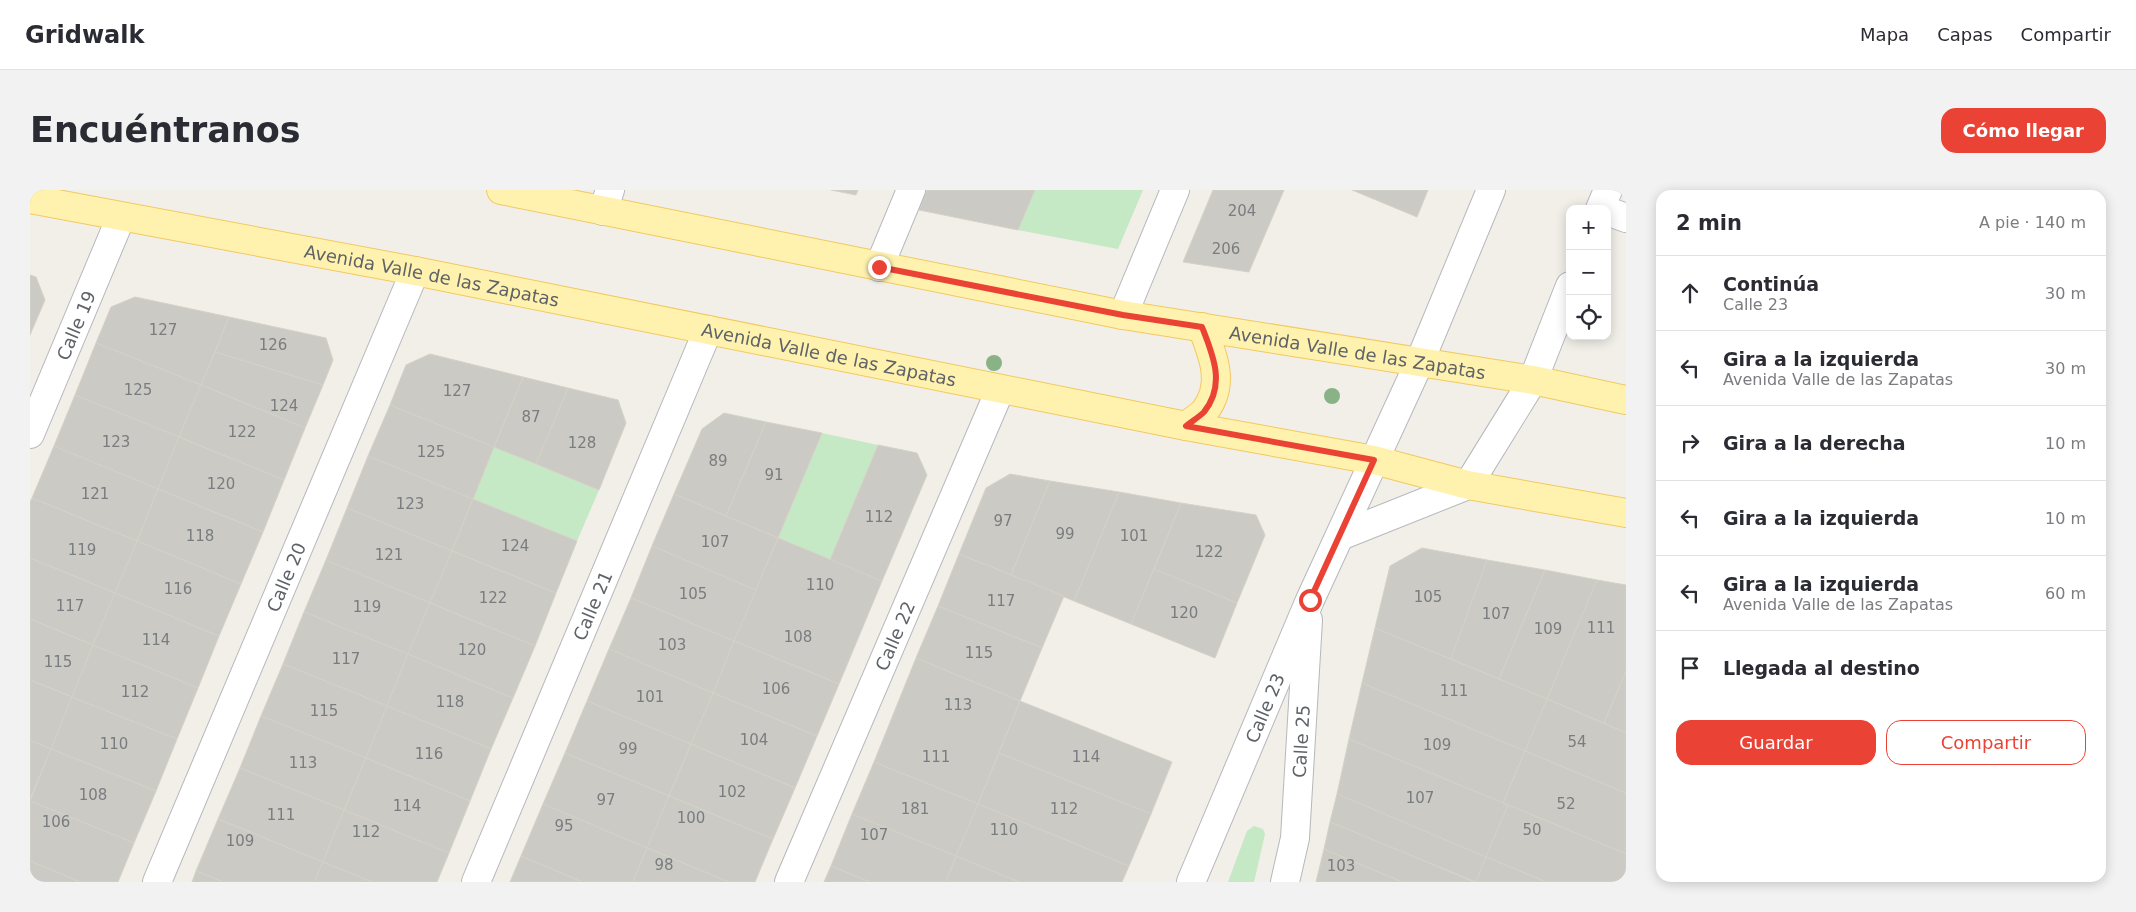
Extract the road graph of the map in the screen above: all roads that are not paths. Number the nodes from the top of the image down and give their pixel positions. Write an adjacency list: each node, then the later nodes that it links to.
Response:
1 (501, 190): 7 (main road, Avenida Valle de las Zapatas)
2 (911, 190): 12 (street)
3 (1175, 190): 15 (street)
4 (1491, 190): 18 (street, Calle 23)
5 (1608, 190): 8 (street)
6 (30, 199): 10 (main road, Avenida Valle de las Zapatas)
7 (606, 200): 12 (main road, Avenida Valle de las Zapatas)
8 (1602, 205)
9 (1611, 212): 11 (street)
10 (121, 217): 13 (main road, Avenida Valle de las Zapatas); 23 (street, Calle 19)
11 (1626, 218)
12 (879, 267): 15 (main road, Avenida Valle de las Zapatas)
13 (415, 271): 17 (main road, Avenida Valle de las Zapatas); 29 (street, Calle 20)
14 (1566, 295): 19 (street)
15 (1123, 315): 16 (main road, Avenida Valle de las Zapatas)
16 (1202, 327): 18 (main road, Avenida Valle de las Zapatas); 22 (main road)
17 (708, 330): 20 (main road, Avenida Valle de las Zapatas); 30 (street, Calle 21)
18 (1420, 361): 19 (main road, Avenida Valle de las Zapatas); 24 (street, Calle 23)
19 (1533, 380): 21 (main road, Avenida Valle de las Zapatas); 25 (street)
20 (1000, 390): 22 (main road, Avenida Valle de las Zapatas); 31 (street, Calle 22)
21 (1626, 400)
22 (1186, 426): 24 (main road, Avenida Valle de las Zapatas)
23 (30, 434)
24 (1374, 460): 25 (main road, Avenida Valle de las Zapatas); 27 (street, Calle 23)
25 (1468, 484): 26 (main road, Avenida Valle de las Zapatas); 27 (street)
26 (1626, 513)
27 (1340, 536): 28 (street, Calle 23)
28 (1310, 600): 32 (street, Calle 23); 33 (street, Calle 25)
29 (157, 882)
30 (476, 882)
31 (789, 882)
32 (1191, 882)
33 (1285, 882)

